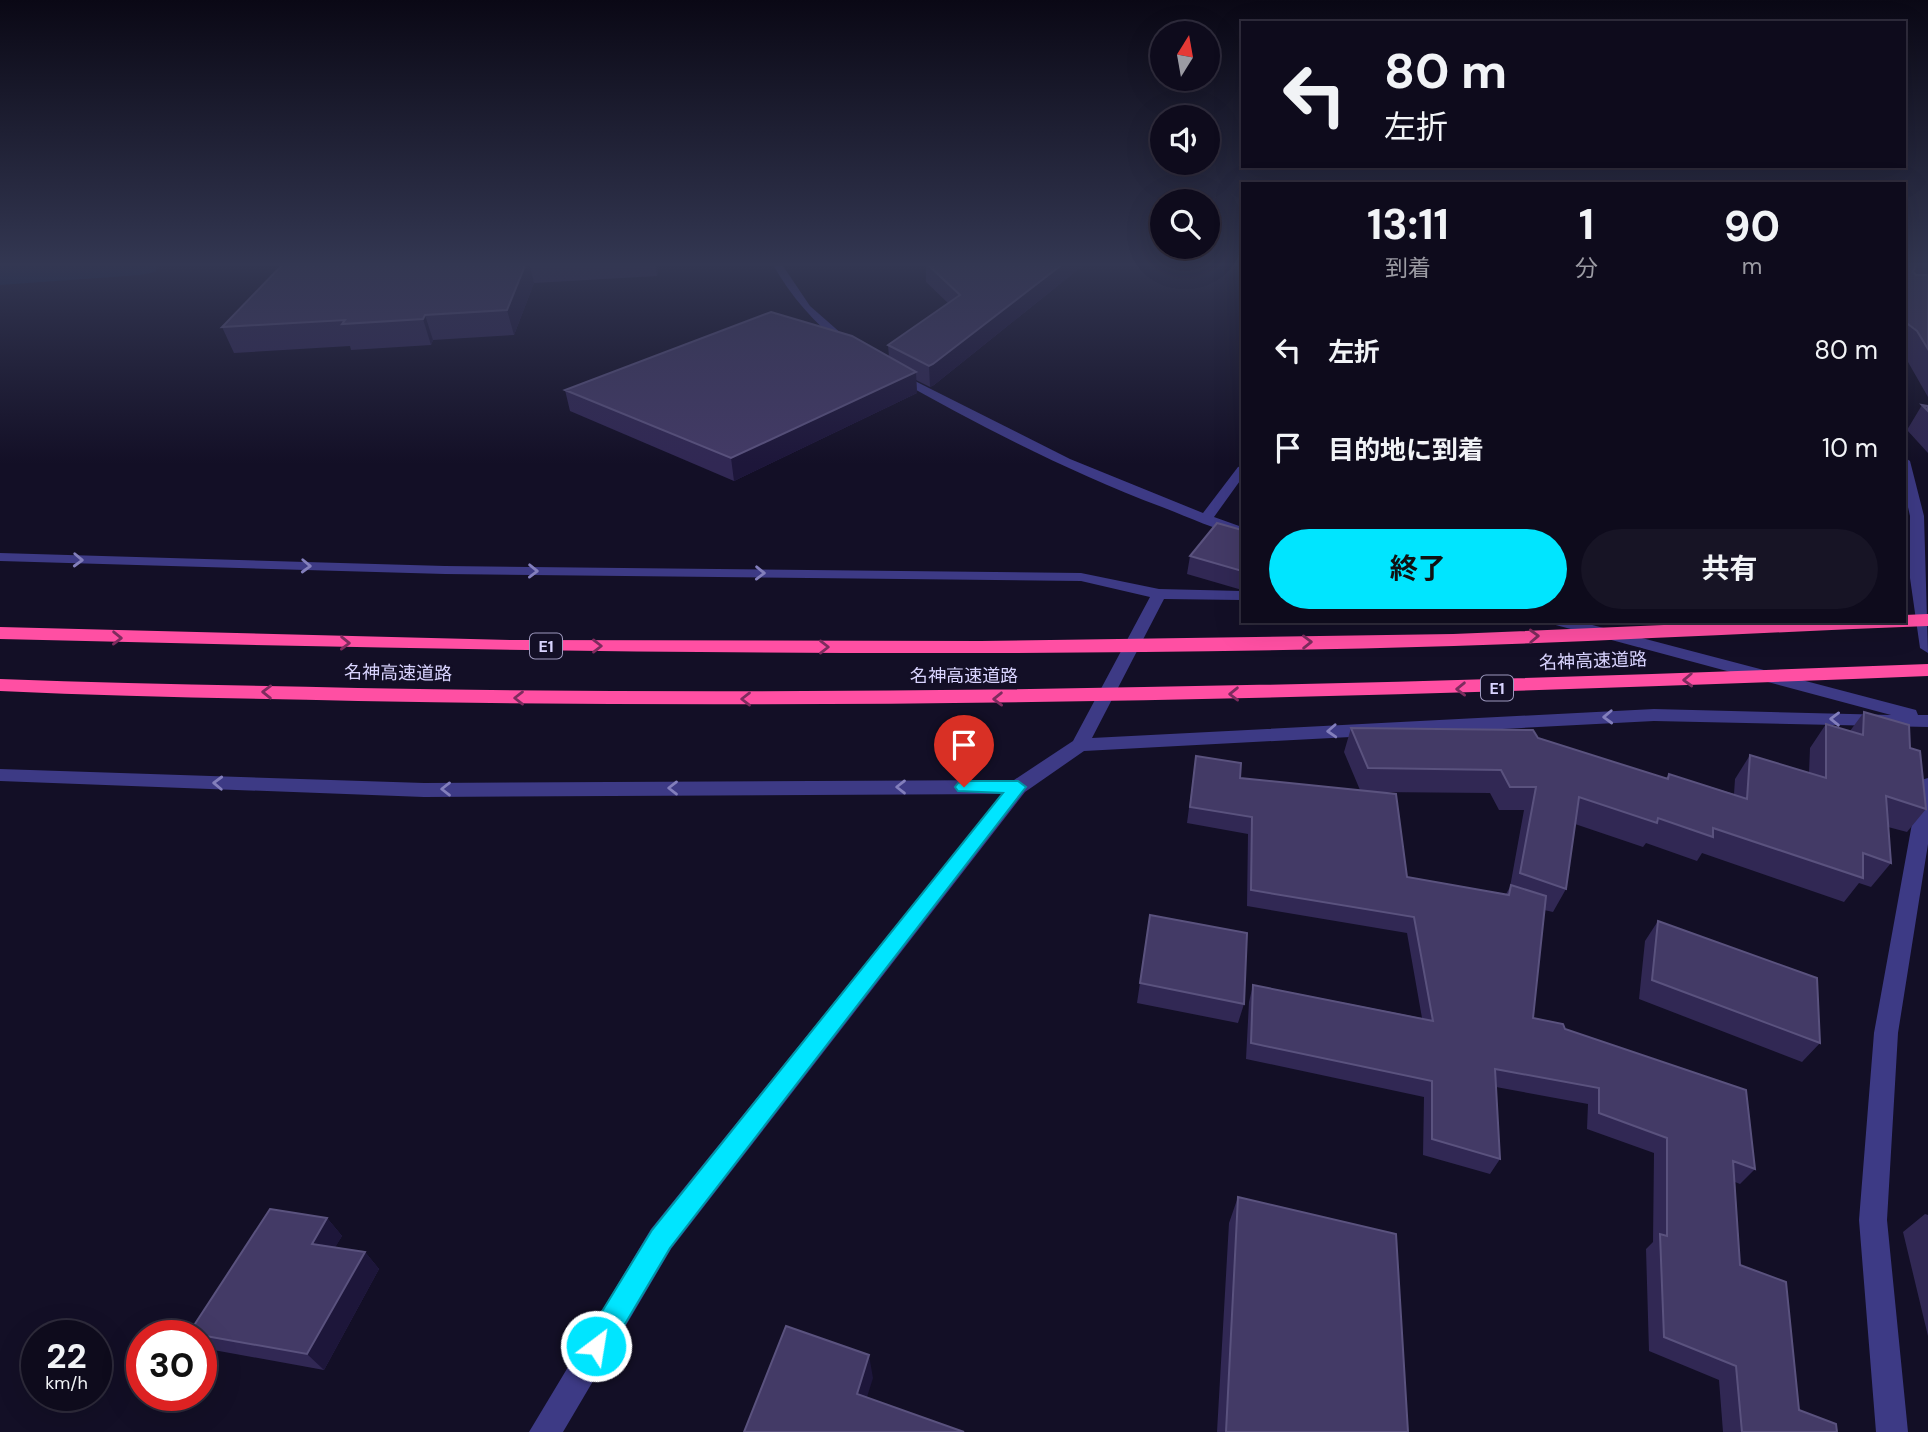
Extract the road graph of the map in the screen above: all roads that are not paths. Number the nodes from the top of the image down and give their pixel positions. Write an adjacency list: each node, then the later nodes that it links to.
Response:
1 (830, 330): 2 (street)
2 (863, 355)
3 (884, 367): 6 (street)
4 (1906, 469): 9 (street)
5 (1241, 471): 6 (street)
6 (1206, 519): 7 (street)
7 (1241, 531)
8 (3, 560): 10 (street, one-way to 10)
9 (1916, 577): 17 (street)
10 (1159, 594): 11 (street); 21 (street)
11 (1241, 595)
12 (1928, 620): 13 (highway)
13 (1906, 621)
14 (1565, 623): 20 (street)
15 (1848, 623): 16 (highway, 名神高速道路 / E1, one-way to 15)
16 (0, 633)
17 (1928, 648)
18 (1928, 670): 19 (highway, 名神高速道路 / E1, one-way to 19)
19 (0, 685)
20 (1928, 720): 21 (street, one-way to 21)
21 (1080, 745): 24 (street)
22 (0, 775): 24 (street, one-way to 22)
23 (1928, 785): 26 (street)
24 (1018, 787): 25 (street)
25 (544, 1432)
26 (1892, 1432)

